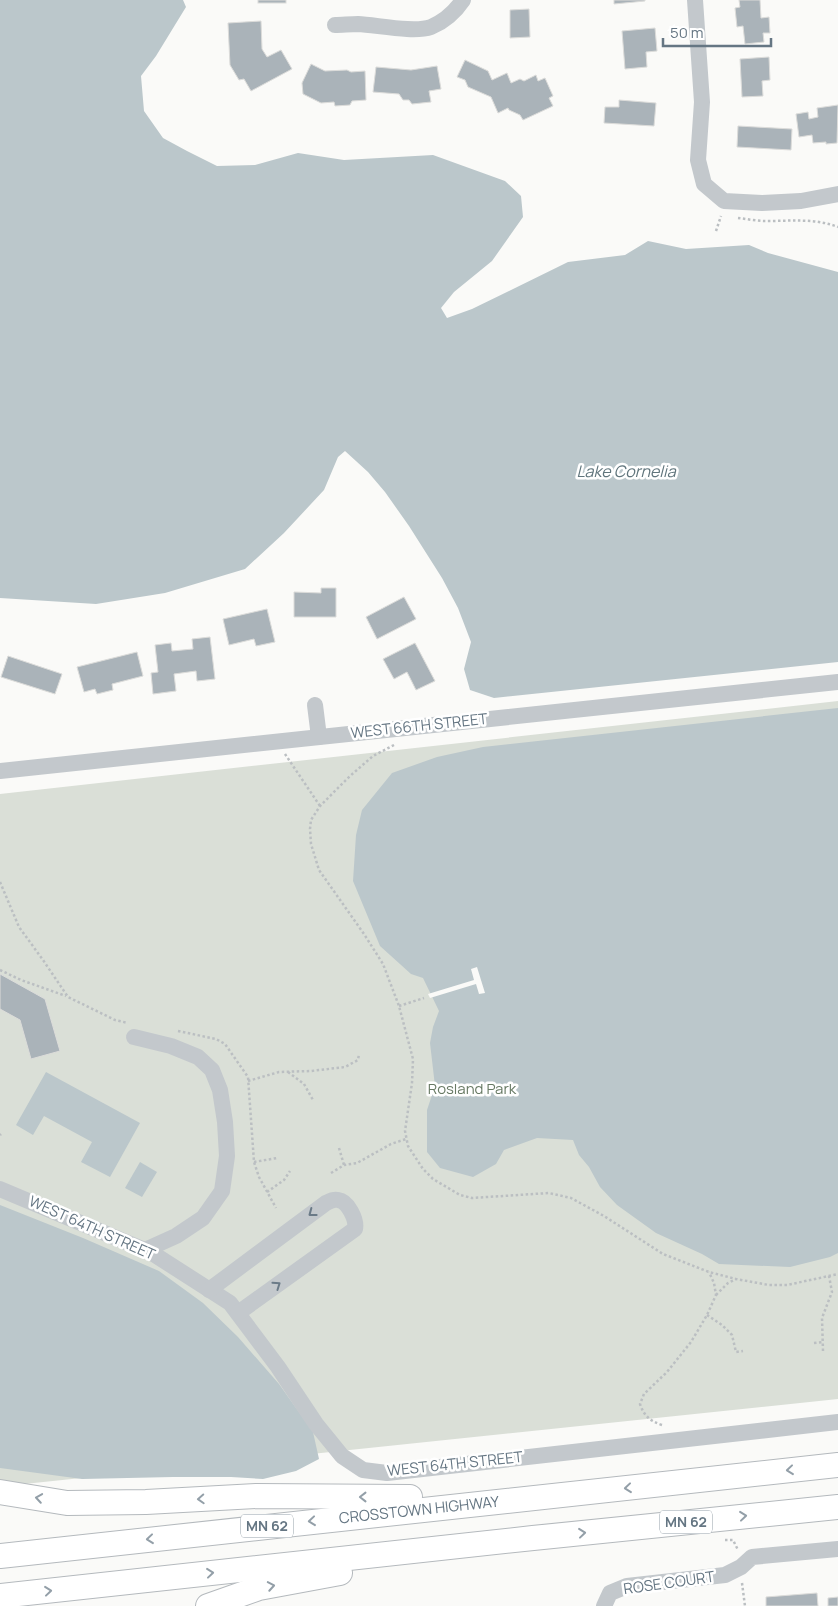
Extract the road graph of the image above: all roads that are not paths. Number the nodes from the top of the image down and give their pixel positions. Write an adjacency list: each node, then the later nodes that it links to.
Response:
1 (463, 0): 3 (street)
2 (695, 0): 4 (street)
3 (335, 25)
4 (838, 194)
5 (838, 682): 7 (street, WEST 66TH STREET)
6 (315, 705): 7 (street)
7 (319, 737): 8 (street, WEST 66TH STREET)
8 (0, 771)
9 (134, 1037): 11 (street)
10 (0, 1188): 11 (street, WEST 64TH STREET)
11 (145, 1250): 12 (street, WEST 64TH STREET)
12 (209, 1290): 13 (street, WEST 64TH STREET); 13 (street, one-way to 12)
13 (238, 1313): 14 (street, WEST 64TH STREET)
14 (838, 1422)
15 (838, 1465): 17 (highway, CROSSTOWN HIGHWAY / MN 62, one-way to 17)
16 (0, 1492): 17 (highway, one-way to 16)
17 (534, 1498): 21 (highway, CROSSTOWN HIGHWAY / MN 62, one-way to 21)
18 (838, 1506): 19 (highway, MN 62, one-way to 18)
19 (533, 1538): 22 (highway, MN 62, one-way to 19); 23 (highway, one-way to 19)
20 (838, 1549): 24 (street, ROSE COURT)
21 (0, 1556)
22 (0, 1596)
23 (208, 1606)
24 (604, 1606)

